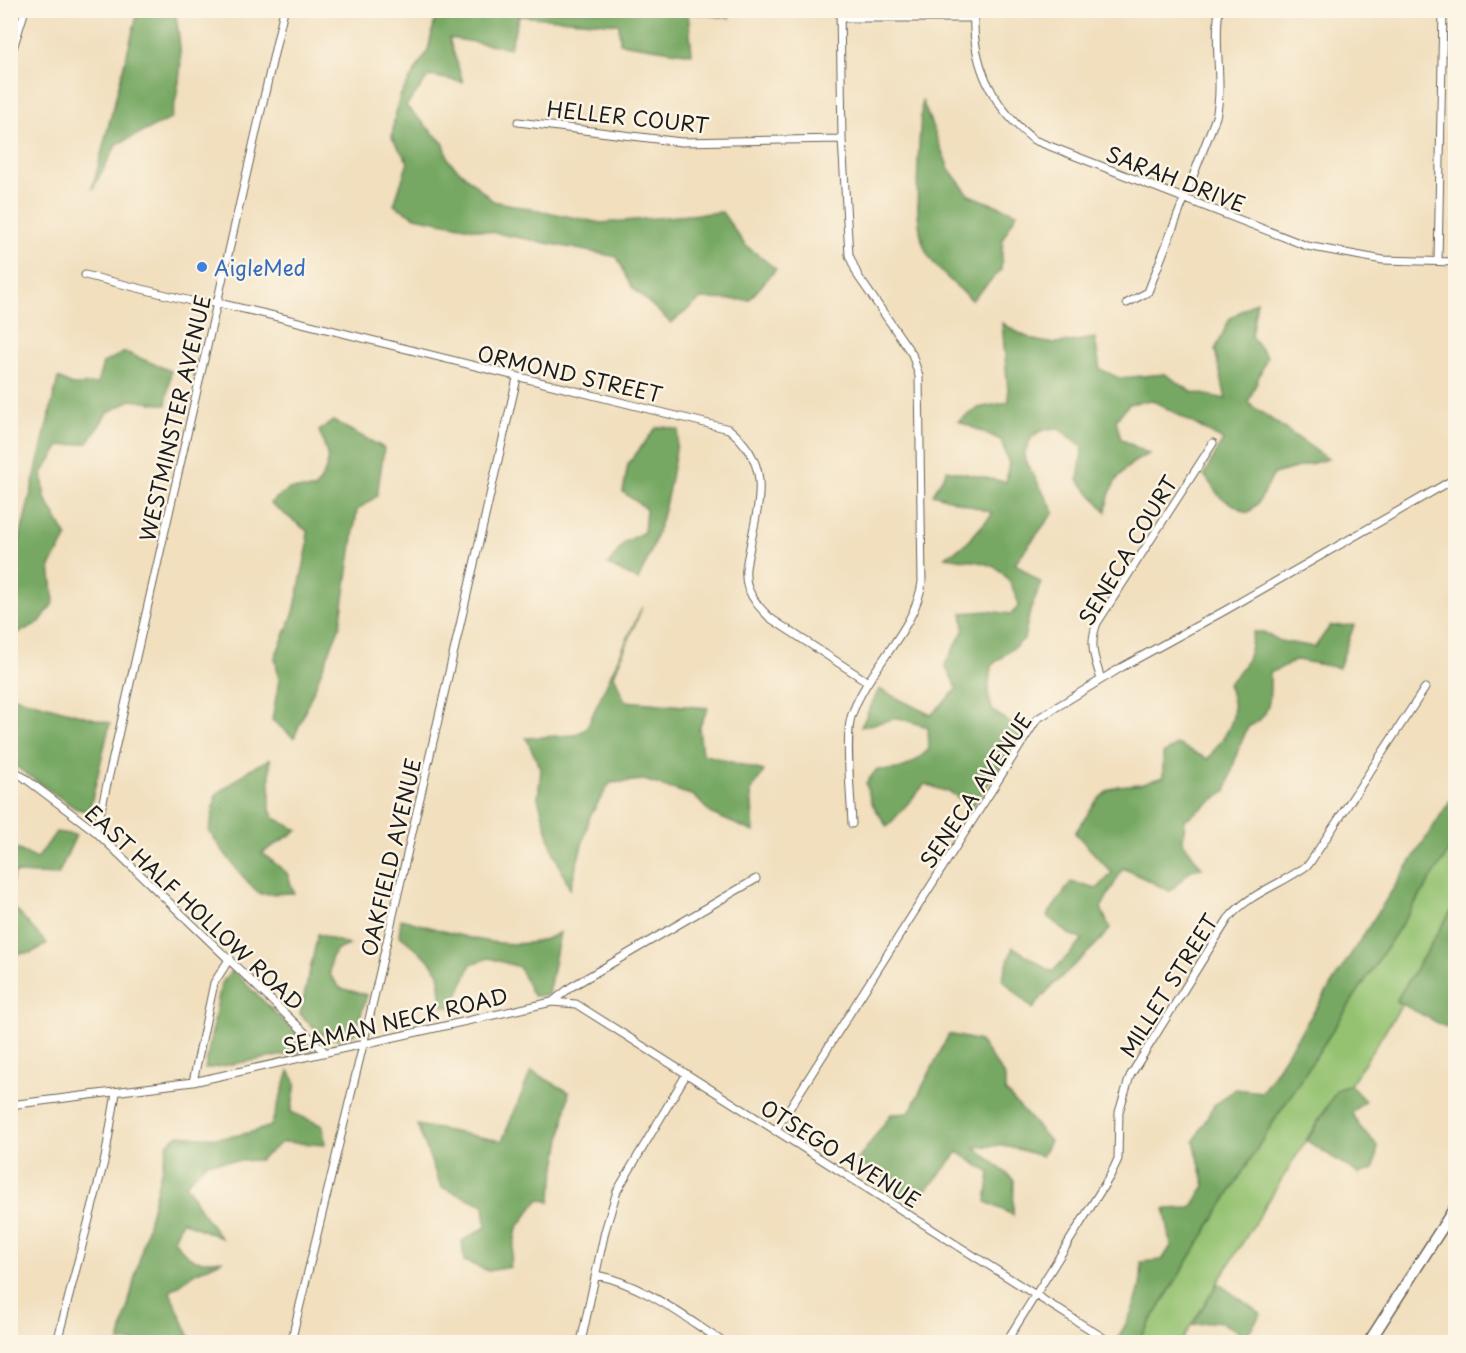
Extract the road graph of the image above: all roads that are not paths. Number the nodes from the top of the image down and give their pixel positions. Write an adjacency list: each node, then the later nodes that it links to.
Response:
1 (25, 10): 7 (street)
2 (284, 10): 14 (street, WESTMINSTER AVENUE)
3 (1219, 10): 10 (street)
4 (1443, 10): 11 (street)
5 (841, 14): 6 (street); 9 (street)
6 (974, 14): 10 (street, SARAH DRIVE)
7 (10, 58)
8 (518, 122): 9 (street, HELLER COURT)
9 (842, 139): 20 (street)
10 (1184, 199): 11 (street, SARAH DRIVE); 15 (street)
11 (1438, 261): 12 (street, SARAH DRIVE)
12 (1455, 262)
13 (85, 275): 14 (street, ORMOND STREET)
14 (218, 303): 16 (street, ORMOND STREET); 24 (street, WESTMINSTER AVENUE)
15 (1127, 303)
16 (517, 378): 20 (street, ORMOND STREET); 28 (street, OAKFIELD AVENUE)
17 (1213, 443): 19 (street, SENECA COURT)
18 (1455, 478): 19 (street, SENECA AVENUE)
19 (1101, 679): 34 (street, SENECA AVENUE)
20 (868, 682): 23 (street)
21 (1425, 688): 37 (street, MILLET STREET)
22 (10, 767): 24 (street, EAST HALF HOLLOW ROAD)
23 (852, 824)
24 (96, 832): 26 (street, EAST HALF HOLLOW ROAD)
25 (756, 879): 27 (street, SEAMAN NECK ROAD)
26 (230, 958): 29 (street, EAST HALF HOLLOW ROAD); 31 (street)
27 (552, 1002): 28 (street, SEAMAN NECK ROAD); 30 (street, OTSEGO AVENUE)
28 (363, 1045): 29 (street, SEAMAN NECK ROAD); 39 (street, OAKFIELD AVENUE)
29 (325, 1052): 31 (street, SEAMAN NECK ROAD)
30 (686, 1075): 34 (street, OTSEGO AVENUE); 36 (street)
31 (193, 1082): 32 (street, SEAMAN NECK ROAD)
32 (116, 1093): 33 (street, SEAMAN NECK ROAD); 38 (street)
33 (10, 1105)
34 (775, 1131): 37 (street, OTSEGO AVENUE)
35 (1455, 1206): 44 (street)
36 (596, 1275): 40 (street); 41 (street)
37 (1035, 1295): 42 (street, MILLET STREET); 43 (street, OTSEGO AVENUE)
38 (57, 1342)
39 (291, 1342)
40 (581, 1342)
41 (723, 1342)
42 (1006, 1342)
43 (1110, 1342)
44 (1369, 1342)

